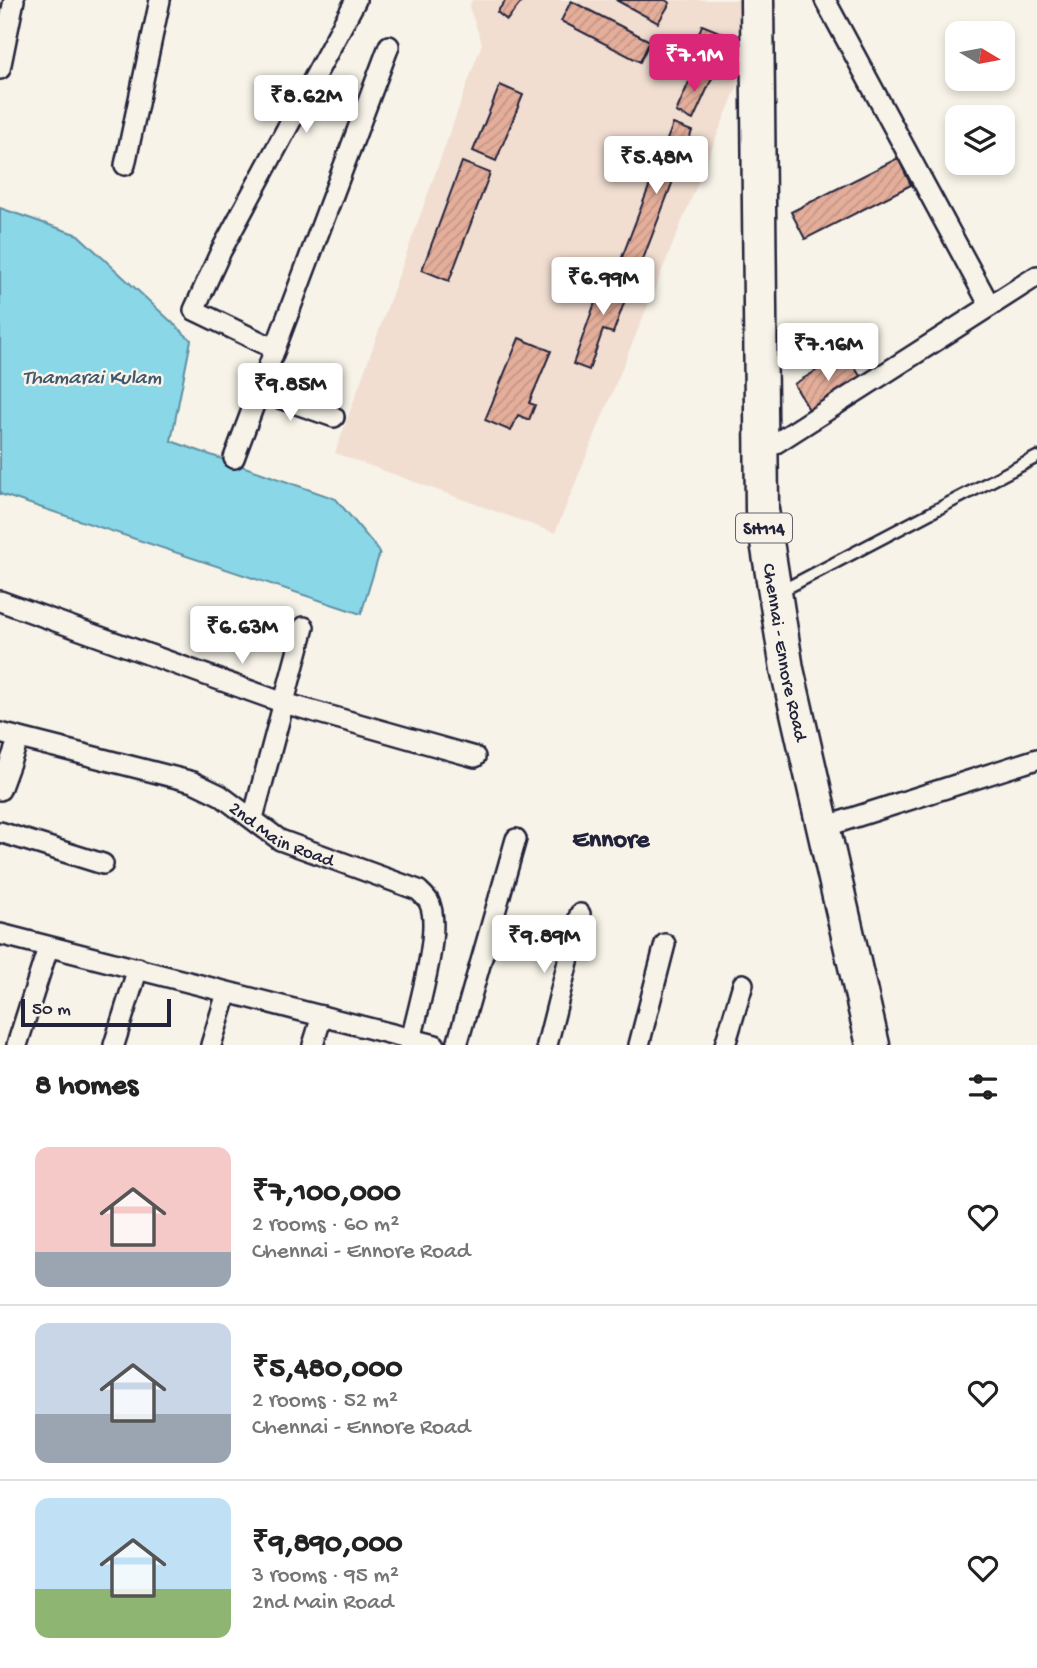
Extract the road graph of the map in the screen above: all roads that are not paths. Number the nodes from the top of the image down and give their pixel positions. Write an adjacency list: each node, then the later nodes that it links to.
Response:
1 (14, 0): 7 (street)
2 (160, 0): 8 (street)
3 (356, 0): 11 (street)
4 (758, 0): 14 (main road, Chennai - Ennore Road / SH114)
5 (825, 0): 10 (street)
6 (389, 46): 11 (street)
7 (0, 69)
8 (125, 164)
9 (1037, 276): 10 (street)
10 (990, 306): 14 (street)
11 (275, 349): 12 (street)
12 (259, 391): 13 (street); 16 (street)
13 (334, 417)
14 (762, 452): 17 (main road, Chennai - Ennore Road / SH114)
15 (1037, 457): 17 (lane)
16 (234, 458)
17 (774, 595): 26 (main road, Chennai - Ennore Road / SH114)
18 (0, 601): 20 (street)
19 (304, 627): 20 (street)
20 (284, 703): 22 (street); 25 (street)
21 (9, 736): 24 (street); 25 (street, 2nd Main Road)
22 (475, 757)
23 (1037, 759): 26 (street)
24 (0, 790)
25 (253, 818): 38 (street, 2nd Main Road)
26 (824, 827): 48 (main road, Chennai - Ennore Road / SH114)
27 (0, 831): 29 (street)
28 (516, 839): 44 (street)
29 (103, 864)
30 (580, 914): 45 (street)
31 (0, 934): 33 (street)
32 (666, 944): 46 (street)
33 (48, 947): 34 (street); 39 (street)
34 (138, 968): 36 (street); 40 (street)
35 (743, 984): 47 (street)
36 (227, 993): 37 (street); 41 (street)
37 (322, 1016): 38 (street); 42 (street)
38 (411, 1042): 43 (street)
39 (17, 1045)
40 (114, 1045)
41 (211, 1045)
42 (313, 1045)
43 (435, 1045)
44 (457, 1045)
45 (547, 1045)
46 (639, 1045)
47 (725, 1045)
48 (873, 1045)

